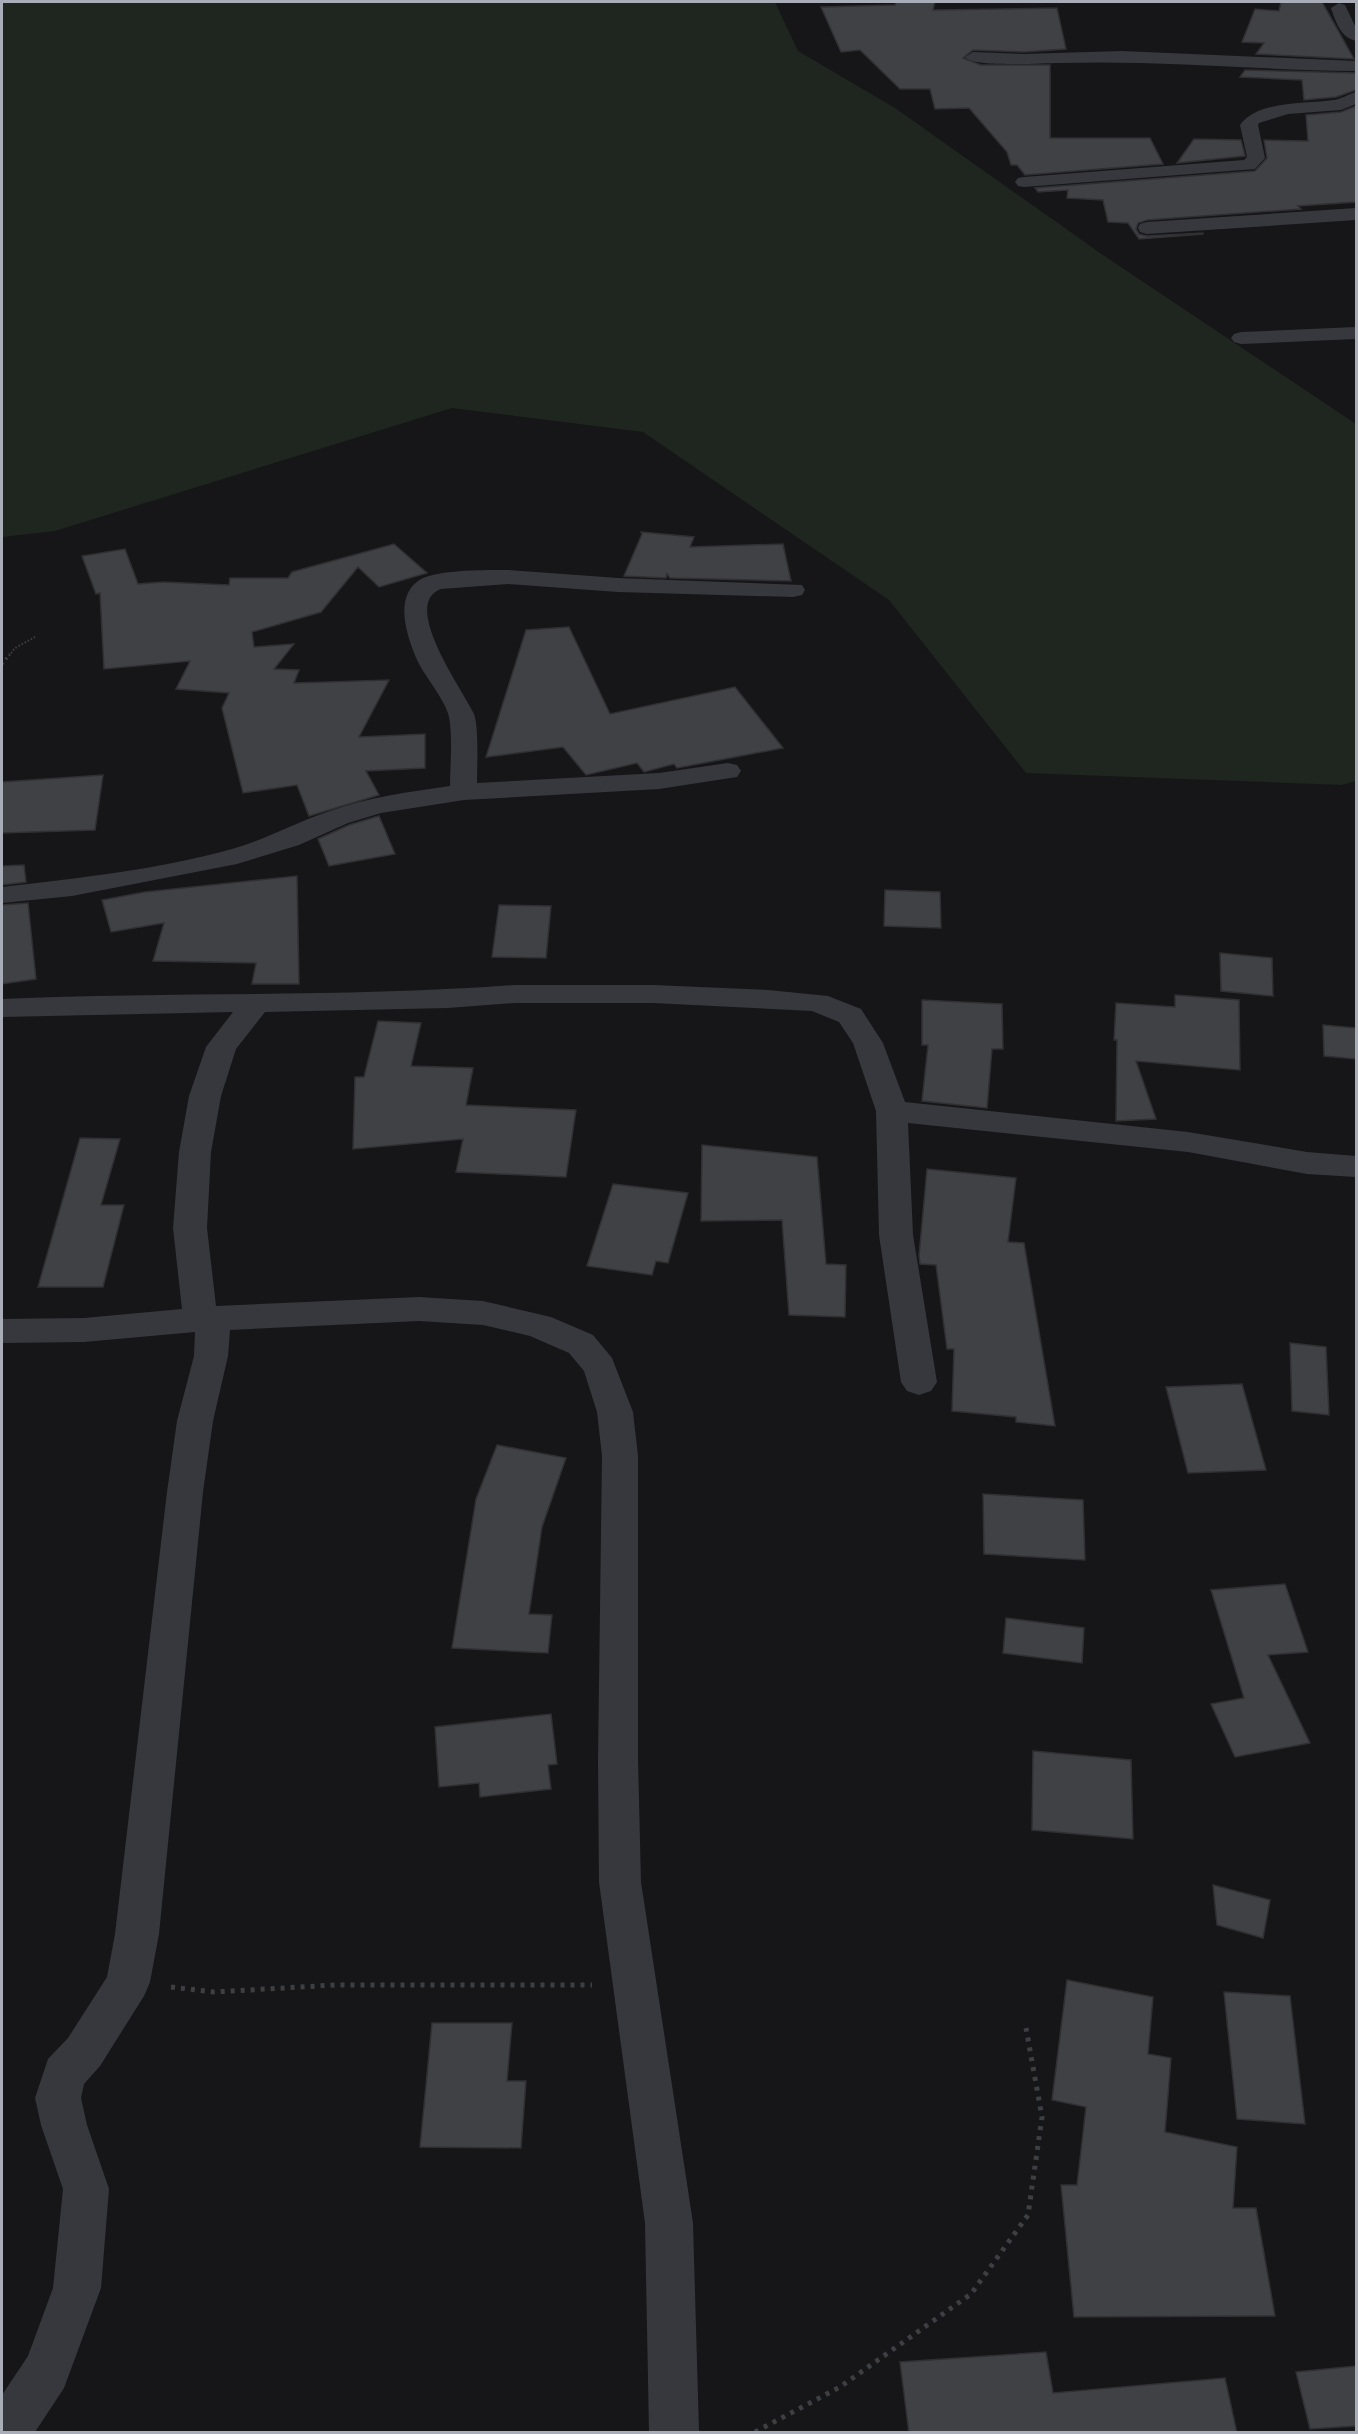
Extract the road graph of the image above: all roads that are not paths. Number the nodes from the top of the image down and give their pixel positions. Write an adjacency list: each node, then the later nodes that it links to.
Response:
1 (1339, 8): 2 (street)
2 (1356, 36)
3 (973, 57): 4 (street)
4 (1356, 66)
5 (1356, 97): 6 (street)
6 (1024, 182)
7 (1356, 214): 8 (street)
8 (1147, 228)
9 (1356, 333): 10 (street)
10 (1241, 338)
11 (793, 590): 13 (street)
12 (728, 771): 13 (street)
13 (464, 792): 14 (street)
14 (2, 895)
15 (258, 1001): 16 (street); 17 (street); 19 (street)
16 (2, 1008)
17 (892, 1111): 18 (street); 21 (street)
18 (1356, 1167)
19 (206, 1319): 20 (street); 22 (street); 23 (street)
20 (2, 1331)
21 (919, 1382)
22 (6, 2433)
23 (674, 2433)

